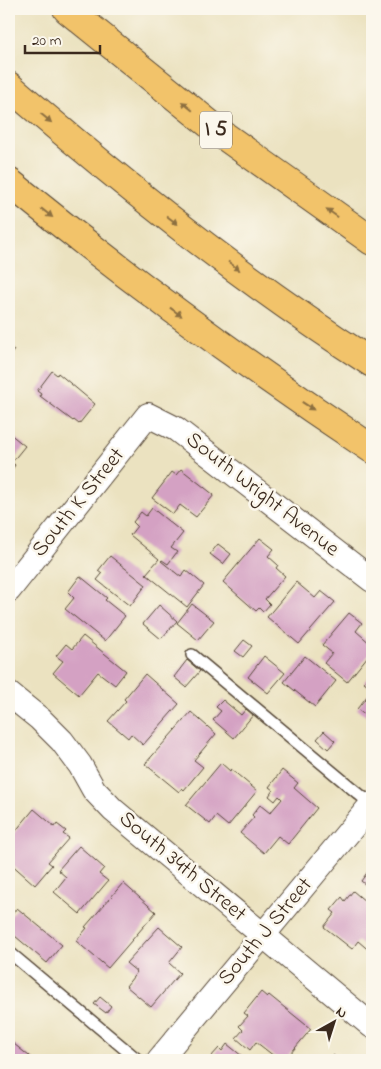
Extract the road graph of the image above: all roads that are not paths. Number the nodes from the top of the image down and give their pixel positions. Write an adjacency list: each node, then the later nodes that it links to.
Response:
1 (67, 9): 4 (highway, I 5, one-way to 1)
2 (9, 86): 5 (highway, one-way to 5)
3 (9, 182): 7 (highway, one-way to 7)
4 (372, 241)
5 (372, 363)
6 (148, 415): 8 (street, South Wright Avenue); 9 (street, South K Street)
7 (372, 449)
8 (372, 580)
9 (9, 590)
10 (192, 655): 12 (lane)
11 (9, 694): 13 (street, South 34th Street)
12 (372, 805): 13 (street, South J Street)
13 (264, 935): 15 (street, South 34th Street); 17 (street, South J Street)
14 (9, 952): 16 (lane)
15 (372, 1026)
16 (138, 1060)
17 (159, 1060)

